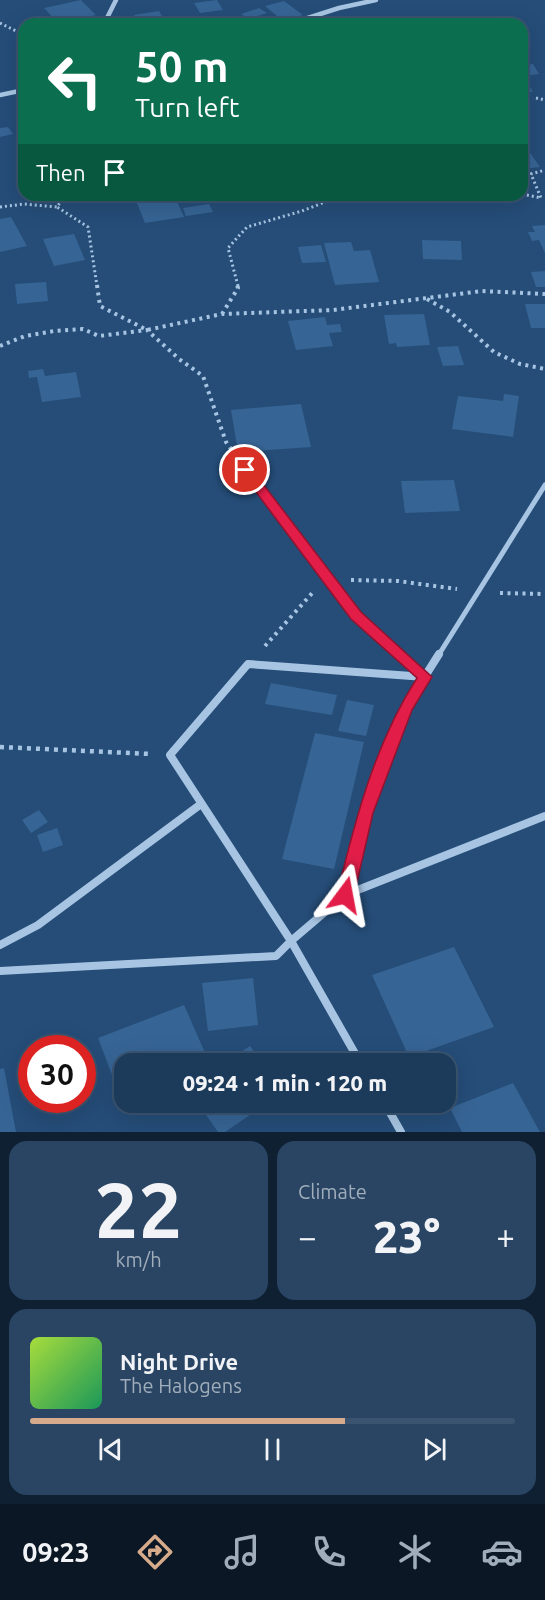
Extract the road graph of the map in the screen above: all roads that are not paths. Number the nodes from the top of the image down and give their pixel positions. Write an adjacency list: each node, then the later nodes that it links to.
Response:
1 (116, 0): 3 (street)
2 (376, 0): 4 (street)
3 (107, 18)
4 (308, 18)
5 (18, 91): 6 (street)
6 (0, 95)
7 (245, 470): 9 (street)
8 (545, 485): 9 (street)
9 (425, 677): 10 (street); 12 (street)
10 (201, 804): 13 (street); 14 (street)
11 (545, 816): 12 (street)
12 (345, 895): 13 (street)
13 (291, 941): 15 (street); 16 (street)
14 (0, 945)
15 (0, 971)
16 (355, 1053)
17 (390, 1113): 18 (street)
18 (401, 1132)

